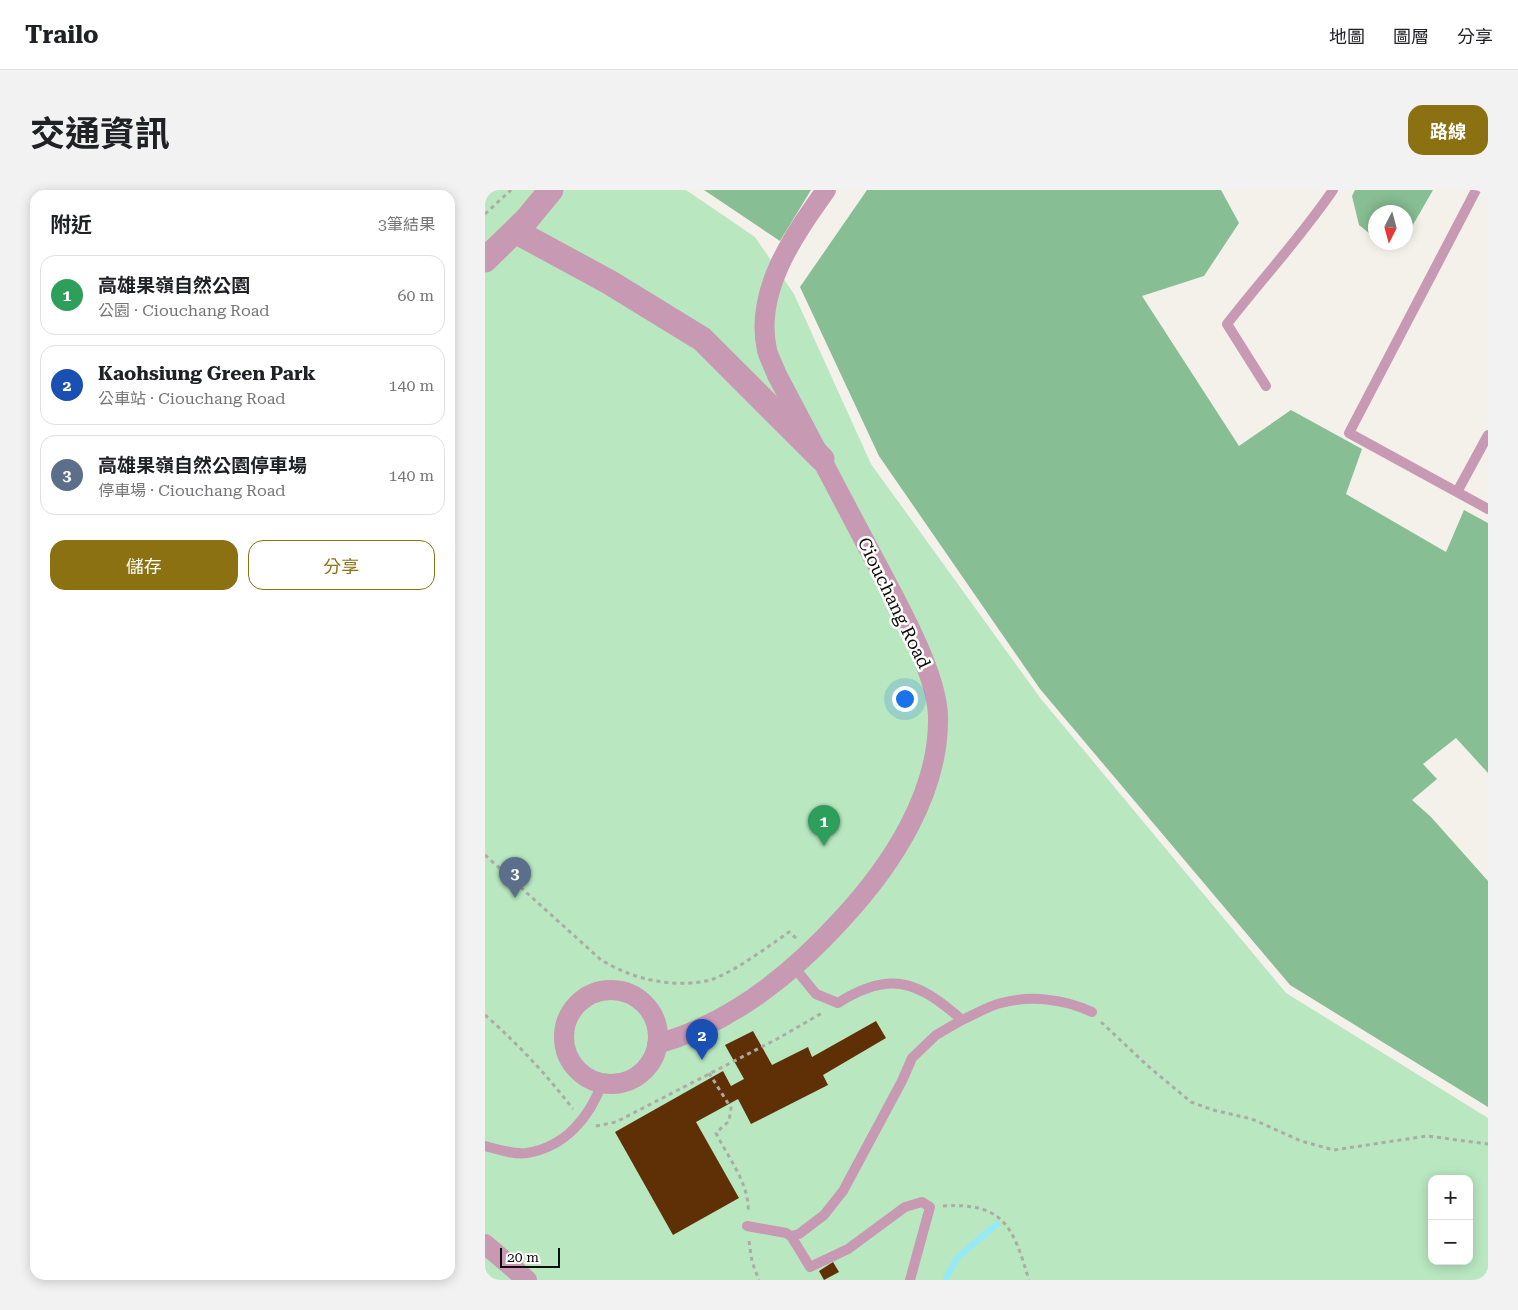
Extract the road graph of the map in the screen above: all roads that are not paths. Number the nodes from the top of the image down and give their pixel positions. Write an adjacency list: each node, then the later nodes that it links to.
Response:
1 (549, 190): 5 (street); 6 (street)
2 (825, 190): 10 (street, Ciouchang Road)
3 (1333, 190): 8 (lane)
4 (1476, 190): 11 (lane)
5 (515, 231): 7 (street); 10 (street)
6 (485, 244)
7 (485, 260)
8 (1266, 386)
9 (1488, 436): 11 (lane)
10 (822, 460): 13 (street, Ciouchang Road)
11 (1457, 492): 12 (lane)
12 (1488, 509)
13 (793, 966): 15 (lane); 16 (street, Ciouchang Road)
14 (1092, 1012): 15 (lane)
15 (962, 1020): 20 (lane)
16 (657, 1044): 17 (street); 17 (street)
17 (602, 1083): 18 (lane)
18 (485, 1146)
19 (747, 1226): 20 (lane)
20 (791, 1236): 23 (lane)
21 (485, 1244): 22 (street)
22 (527, 1280)
23 (910, 1280)

